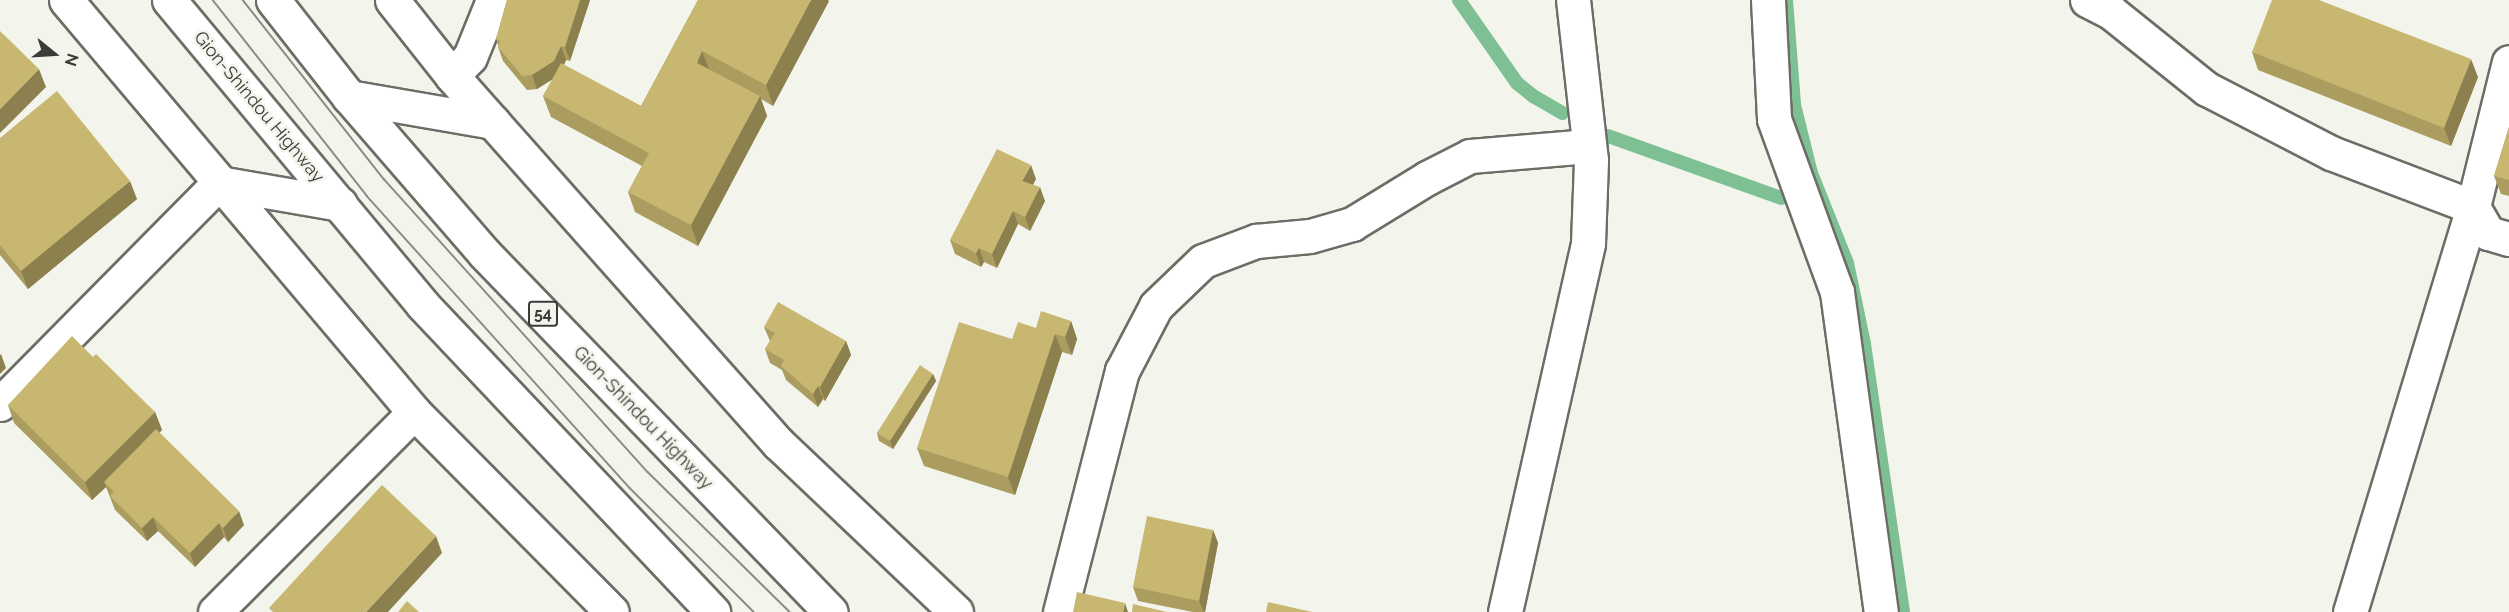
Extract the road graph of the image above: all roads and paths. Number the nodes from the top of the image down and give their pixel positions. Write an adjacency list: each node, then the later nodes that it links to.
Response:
1 (66, 0): 14 (main road)
2 (169, 0): 15 (main road, Gion-Shindou Highway)
3 (273, 0): 11 (main road, Gion-Shindou Highway / 54)
4 (392, 0): 10 (main road)
5 (494, 0): 10 (main road)
6 (1574, 0): 13 (main road)
7 (1768, 0): 27 (main road)
8 (2087, 0): 16 (main road)
9 (2509, 62): 16 (main road)
10 (452, 76): 12 (main road)
11 (350, 97): 12 (main road); 23 (main road, Gion-Shindou Highway / 54)
12 (493, 122): 24 (main road)
13 (1589, 146): 25 (main road); 26 (main road)
14 (219, 183): 15 (main road); 18 (main road); 19 (main road)
15 (340, 204): 22 (main road, Gion-Shindou Highway)
16 (2473, 207): 17 (main road); 28 (main road)
17 (2509, 239)
18 (0, 404)
19 (414, 412): 20 (main road); 21 (main road)
20 (215, 612)
21 (612, 612)
22 (714, 612)
23 (831, 612)
24 (956, 612)
25 (1060, 612)
26 (1505, 612)
27 (1881, 612)
28 (2350, 612)

